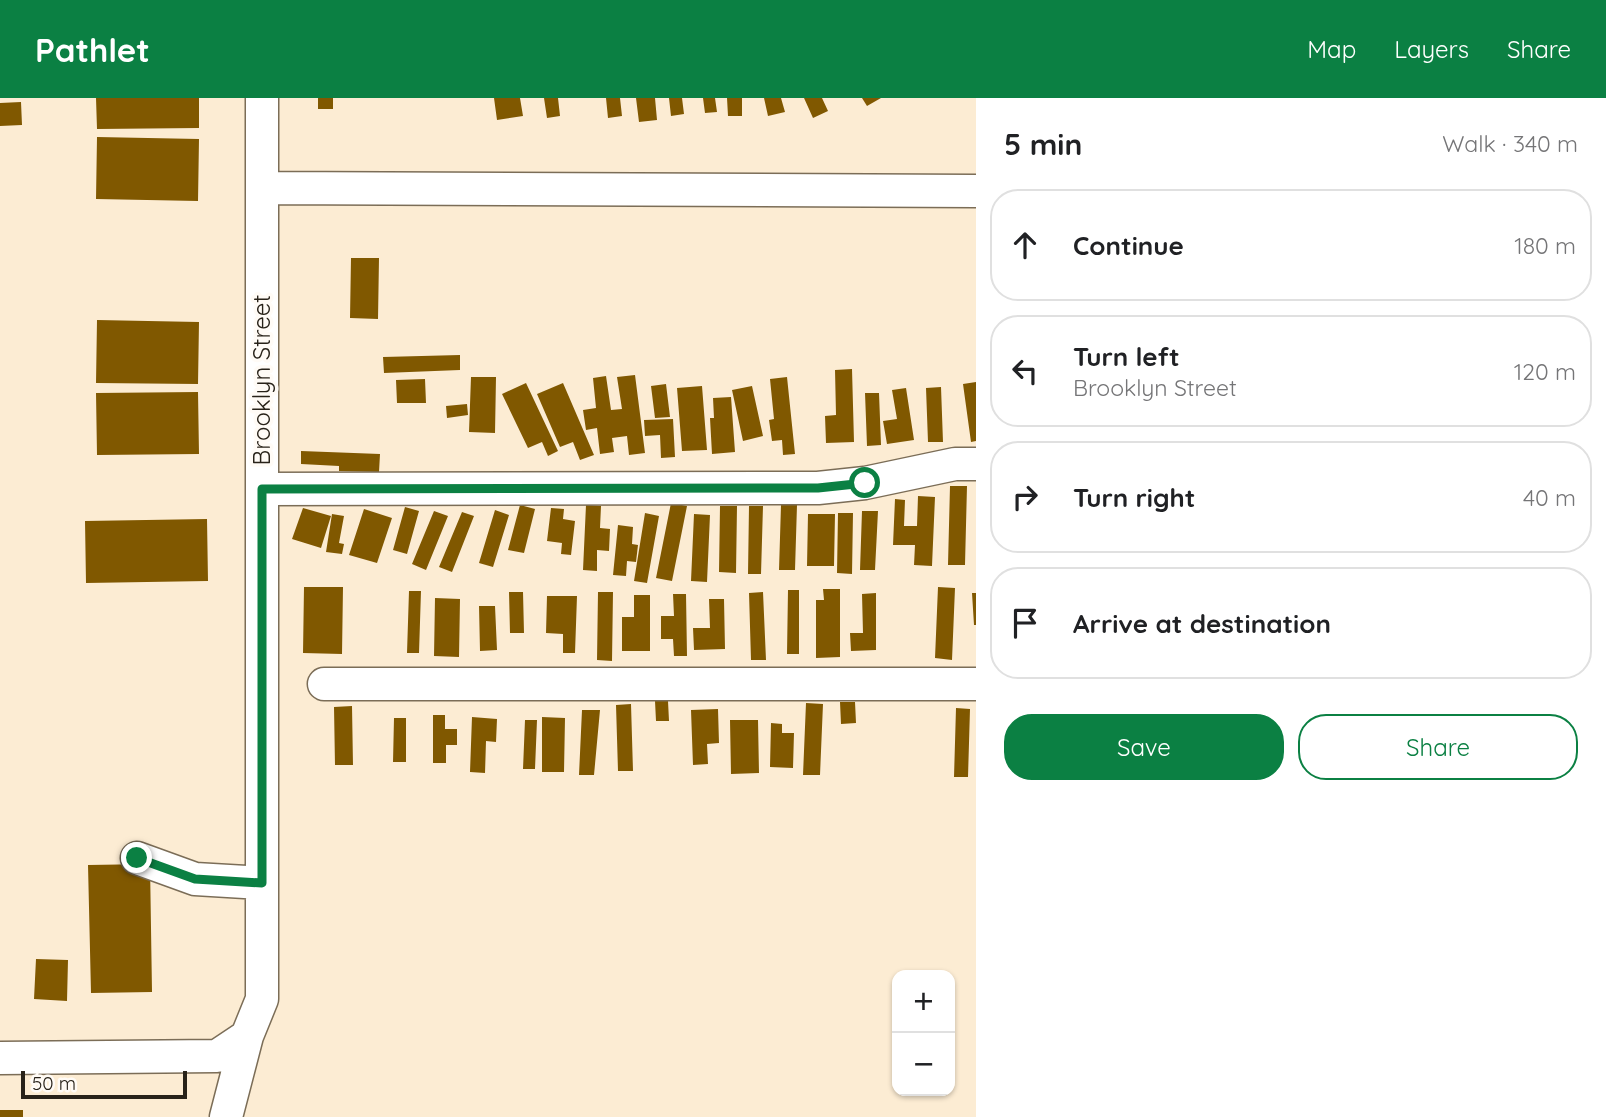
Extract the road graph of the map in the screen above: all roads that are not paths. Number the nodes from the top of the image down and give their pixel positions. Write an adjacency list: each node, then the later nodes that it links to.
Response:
1 (262, 98): 2 (street, Brooklyn Street)
2 (262, 188): 3 (street); 5 (street, Brooklyn Street)
3 (976, 191)
4 (976, 464): 5 (street)
5 (262, 489): 9 (street, Brooklyn Street)
6 (324, 684): 7 (street)
7 (976, 684)
8 (137, 858): 9 (street)
9 (262, 883): 10 (street, Brooklyn Street)
10 (247, 1037): 11 (street); 12 (street, Brooklyn Street)
11 (0, 1058)
12 (226, 1117)

